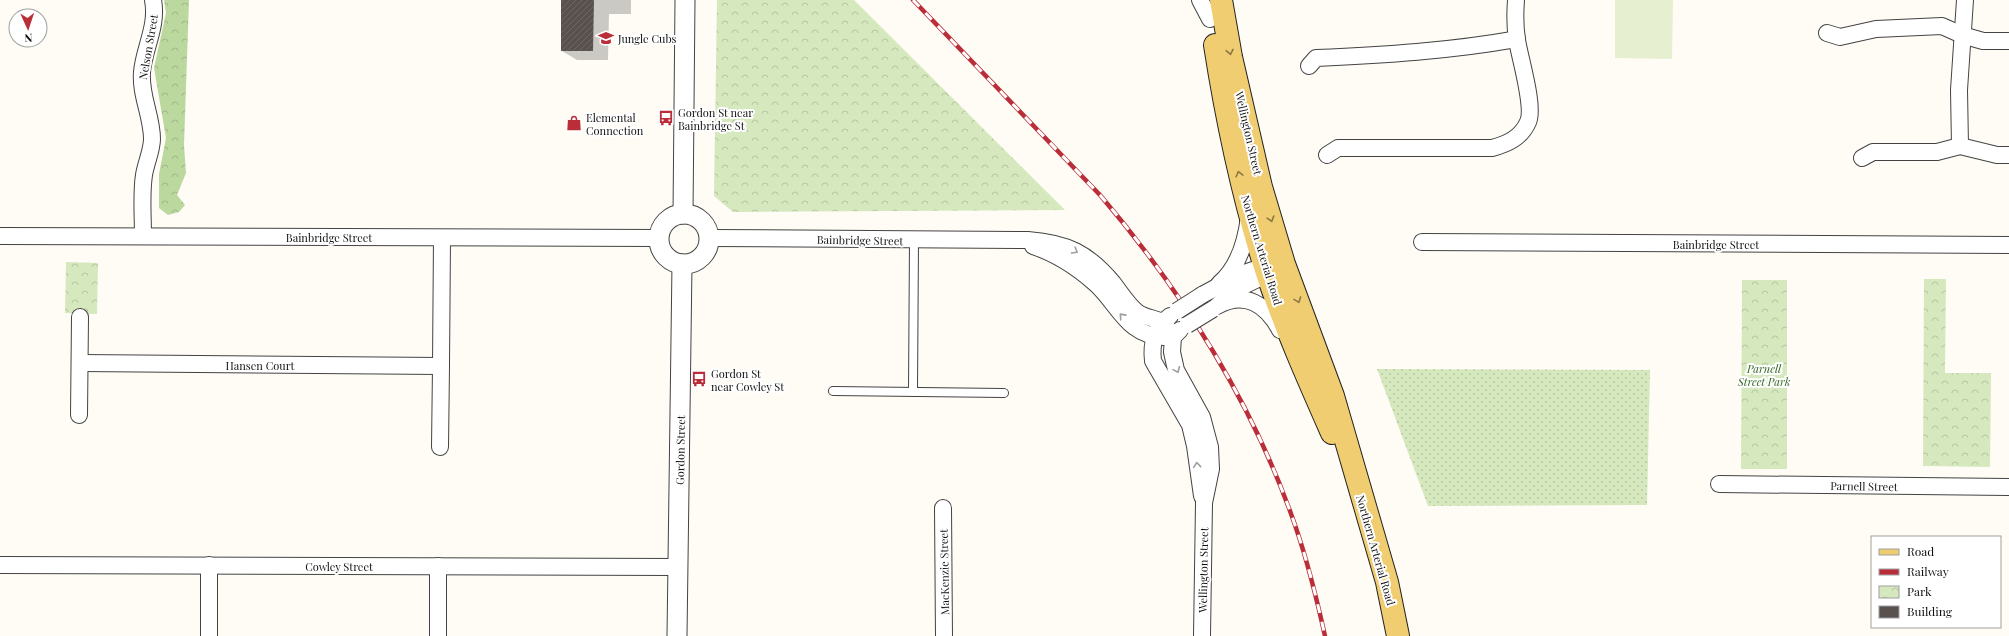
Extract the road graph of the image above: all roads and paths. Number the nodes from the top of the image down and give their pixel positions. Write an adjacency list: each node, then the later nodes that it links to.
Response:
1 (153, 0): 20 (street, Nelson Street)
2 (685, 0): 17 (street)
3 (1200, 0): 7 (street)
4 (1222, 0): 29 (main road, Wellington Street, one-way to 29)
5 (1516, 0): 10 (street)
6 (1965, 0): 9 (street)
7 (1209, 9): 18 (main road, Northern Arterial Road, one-way to 7)
8 (1827, 33): 9 (street)
9 (1962, 35): 11 (street); 13 (street)
10 (1517, 39): 12 (street); 15 (street)
11 (2009, 41)
12 (1309, 66)
13 (1960, 146): 14 (street); 16 (street)
14 (2009, 154)
15 (1327, 155)
16 (1862, 158)
17 (683, 214): 22 (street); 23 (street)
18 (1249, 214): 29 (main road, Northern Arterial Road); 30 (street)
19 (0, 236): 20 (street, Bainbridge Street)
20 (143, 236): 21 (street, Bainbridge Street)
21 (442, 238): 22 (street, Bainbridge Street); 37 (street)
22 (659, 238): 28 (street)
23 (710, 238): 25 (street, Bainbridge Street); 28 (street)
24 (1010, 240): 25 (street, Bainbridge Street); 33 (street, Bainbridge Street, one-way to 33); 34 (street, Bainbridge Street, one-way to 24)
25 (914, 241): 39 (lane)
26 (1422, 242): 27 (street, Bainbridge Street)
27 (2009, 245)
28 (682, 264): 52 (street, Gordon Street)
29 (1272, 268): 30 (street, Wellington Street); 31 (street); 42 (main road, Northern Arterial Road); 46 (main road, Northern Arterial Road, one-way to 46)
30 (1220, 284): 33 (street, Wellington Street, bridge)
31 (1215, 307): 35 (street, bridge); 42 (street)
32 (80, 318): 36 (street)
33 (1162, 322): 34 (street, Wellington Street); 35 (street)
34 (1154, 337): 35 (street); 47 (street, Wellington Street, one-way to 34)
35 (1173, 337): 47 (street, Wellington Street, one-way to 47)
36 (80, 363): 37 (street, Hansen Court); 41 (street)
37 (441, 366): 43 (street)
38 (833, 391): 39 (lane)
39 (913, 392): 40 (lane)
40 (1004, 393)
41 (79, 415)
42 (1332, 434): 46 (main road, Northern Arterial Road)
43 (440, 447)
44 (1719, 484): 45 (street, Parnell Street)
45 (2009, 487)
46 (1359, 488): 58 (main road, Northern Arterial Road)
47 (1204, 503): 57 (street, Wellington Street)
48 (943, 508): 56 (street, MacKenzie Street)
49 (0, 565): 50 (street, Cowley Street)
50 (209, 565): 51 (street, Cowley Street); 53 (street)
51 (438, 566): 52 (street, Cowley Street); 54 (street)
52 (678, 567): 55 (street, Gordon Street)
53 (209, 636)
54 (438, 636)
55 (677, 636)
56 (944, 636)
57 (1202, 636)
58 (1398, 636)

